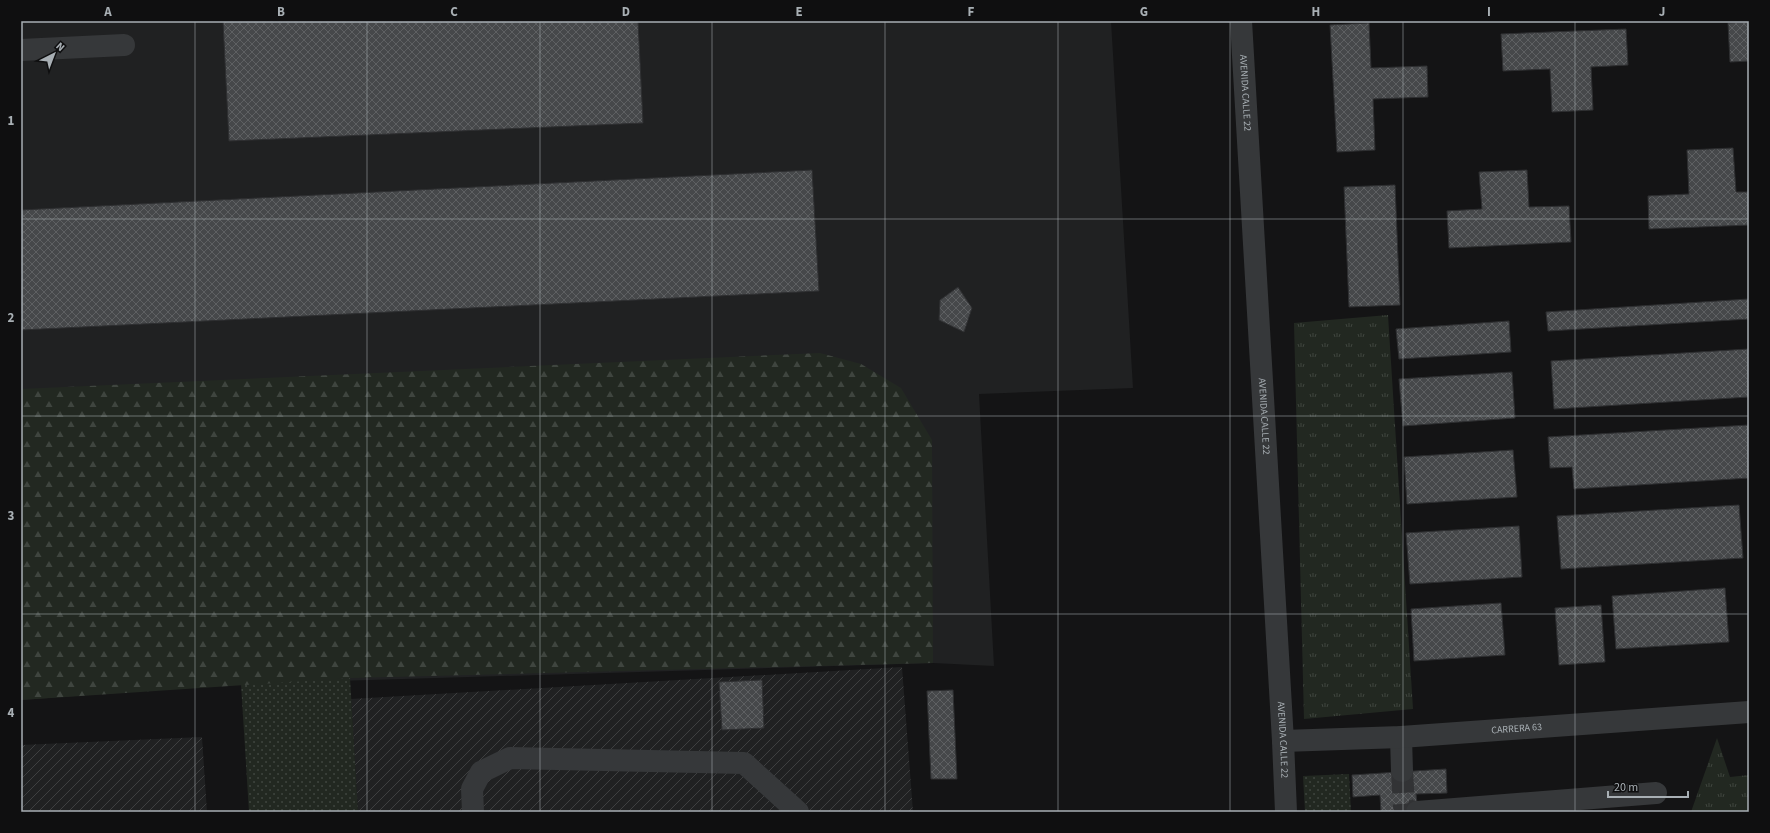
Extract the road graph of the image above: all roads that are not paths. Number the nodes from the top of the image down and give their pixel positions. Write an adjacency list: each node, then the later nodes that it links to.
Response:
1 (1241, 21): 6 (street, AVENIDA CALLE 22)
2 (124, 45): 3 (street)
3 (21, 50)
4 (1749, 712): 5 (street, CARRERA 63)
5 (1401, 737): 6 (street, CARRERA 63); 7 (street)
6 (1283, 741): 11 (street, AVENIDA CALLE 22)
7 (1402, 771)
8 (1656, 793): 12 (street)
9 (473, 812): 10 (street)
10 (798, 812)
11 (1286, 812)
12 (1418, 812)

